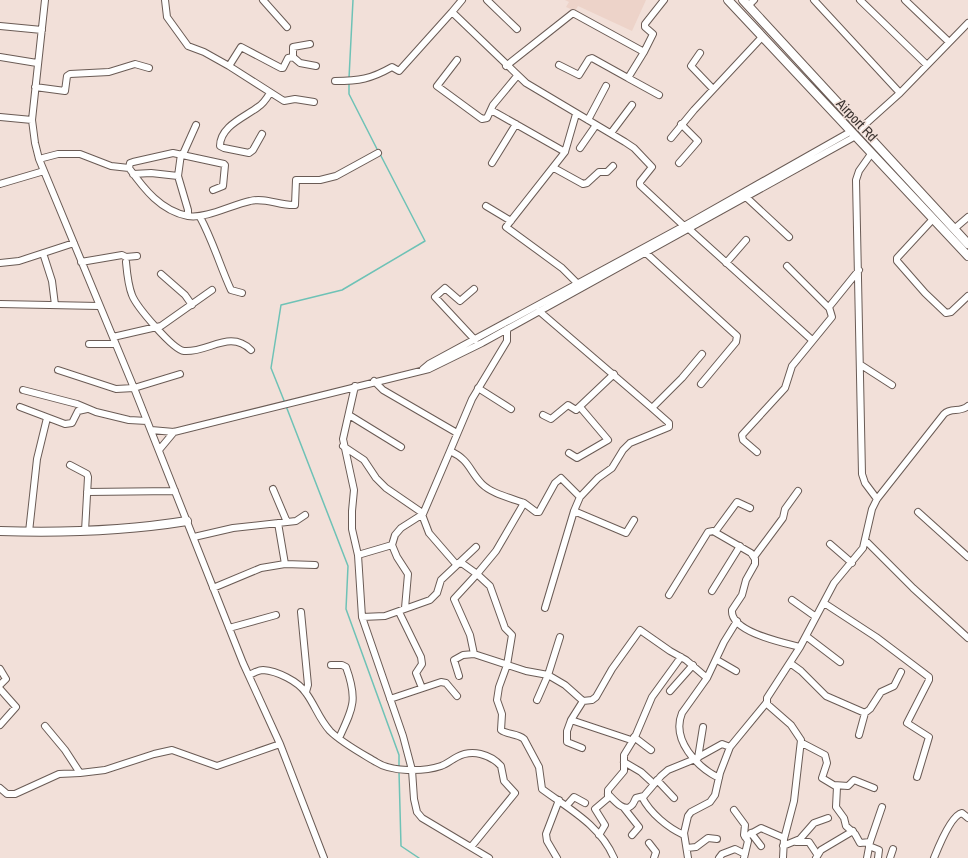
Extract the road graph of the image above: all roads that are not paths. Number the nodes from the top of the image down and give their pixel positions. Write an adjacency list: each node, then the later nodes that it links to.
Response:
1 (45, 0): 17 (street)
2 (165, 0): 29 (street)
3 (263, 0): 15 (street)
4 (462, 0): 12 (street)
5 (487, 0): 16 (street)
6 (664, 0): 21 (street)
7 (728, 0): 18 (main road, Airport Rd)
8 (814, 0): 40 (street)
9 (860, 0): 28 (street)
10 (905, 0): 19 (street)
11 (748, 2): 53 (main road)
12 (452, 12): 31 (street); 35 (street)
13 (968, 24): 19 (street)
14 (0, 26): 17 (street)
15 (287, 27)
16 (517, 29)
17 (42, 30): 26 (street)
18 (762, 37): 38 (street); 56 (main road, Airport Rd)
19 (949, 42): 28 (street)
20 (310, 44): 24 (street)
21 (644, 52): 31 (street); 34 (street)
22 (700, 53): 38 (street)
23 (0, 57): 26 (street)
24 (293, 57): 29 (street); 30 (street)
25 (457, 60): 44 (street)
26 (37, 63): 37 (street)
27 (559, 65): 34 (street)
28 (927, 65): 40 (street)
29 (229, 66): 39 (street)
30 (316, 66)
31 (506, 66): 33 (street)
32 (150, 68): 37 (street)
33 (517, 76): 44 (street); 45 (street)
34 (628, 78): 41 (street)
35 (335, 81)
36 (606, 86): 48 (street)
37 (35, 87): 47 (street)
38 (713, 89): 50 (street)
39 (270, 93): 42 (street); 55 (street)
40 (900, 93): 53 (street)
41 (659, 95)
42 (314, 102)
43 (632, 105): 54 (street)
44 (491, 110): 49 (street)
45 (576, 114): 48 (street); 59 (street)
46 (0, 117): 47 (street)
47 (32, 120): 63 (street)
48 (588, 120): 52 (street)
49 (516, 124): 59 (street); 64 (street)
50 (681, 124): 57 (street); 65 (street)
51 (196, 125): 61 (street)
52 (596, 125): 54 (street); 58 (street)
53 (861, 128): 81 (main road)
54 (611, 133): 80 (street)
55 (262, 134)
56 (852, 134): 62 (main road, Airport Rd); 73 (street); 80 (street)
57 (671, 138)
58 (580, 148)
59 (565, 152): 67 (street)
60 (378, 153): 76 (street)
61 (182, 154): 69 (street); 70 (street); 72 (street)
62 (871, 154): 78 (main road, Airport Rd); 95 (street)
63 (39, 159): 68 (street); 69 (street)
64 (492, 163)
65 (679, 163)
66 (613, 166): 67 (street)
67 (554, 168): 79 (street)
68 (44, 171): 71 (street); 84 (street)
69 (131, 171): 70 (street); 75 (street)
70 (178, 176): 75 (street)
71 (0, 184)
72 (213, 190)
73 (746, 197): 80 (street); 82 (street)
74 (486, 206): 79 (street)
75 (188, 216): 76 (street)
76 (200, 217): 100 (street)
77 (968, 217): 81 (street)
78 (933, 219): 89 (main road, Airport Rd); 101 (street)
79 (511, 221): 97 (street)
80 (686, 227): 87 (street); 93 (street); 97 (street)
81 (954, 229): 85 (main road)
82 (789, 237)
83 (746, 240): 93 (street)
84 (74, 243): 86 (street); 90 (street)
85 (968, 244)
86 (43, 253): 92 (street); 103 (street)
87 (646, 253): 107 (street); 122 (street)
88 (137, 256): 90 (street)
89 (968, 256)
90 (81, 262): 105 (street)
91 (126, 262): 108 (street)
92 (0, 263)
93 (726, 263): 111 (street)
94 (787, 266): 106 (street)
95 (859, 270): 106 (street); 116 (street)
96 (161, 274): 104 (street)
97 (577, 283): 110 (street)
98 (474, 289): 110 (street)
99 (212, 290): 104 (street)
100 (242, 293)
101 (968, 296)
102 (0, 304): 103 (street)
103 (55, 305): 105 (street)
104 (192, 305): 108 (street)
105 (99, 306): 112 (street)
106 (829, 308): 111 (street)
107 (539, 311): 109 (street); 120 (street)
108 (155, 328): 112 (street); 114 (street)
109 (508, 333): 117 (street); 126 (street)
110 (475, 340): 117 (street)
111 (812, 340): 145 (street)
112 (114, 341): 113 (street); 125 (street)
113 (89, 344)
114 (251, 350)
115 (702, 354): 131 (street)
116 (861, 365): 123 (street); 153 (street)
117 (423, 369): 121 (street)
118 (58, 370): 125 (street)
119 (180, 374): 125 (street)
120 (614, 374): 130 (street); 131 (street)
121 (374, 381): 124 (street); 140 (street)
122 (701, 384)
123 (892, 385)
124 (355, 386): 134 (street); 139 (street)
125 (134, 388): 137 (street)
126 (478, 388): 133 (street); 140 (street)
127 (23, 390): 132 (street)
128 (968, 406): 153 (street)
129 (20, 407): 136 (street)
130 (580, 407): 135 (street); 146 (street)
131 (652, 408): 152 (street)
132 (87, 409): 136 (street); 137 (street)
133 (511, 409)
134 (349, 415): 141 (street); 142 (street)
135 (543, 415)
136 (46, 418): 166 (street)
137 (147, 421): 138 (street)
138 (151, 430): 139 (street); 143 (street)
139 (174, 432): 143 (street)
140 (457, 433): 144 (street)
141 (343, 446): 158 (street); 174 (street)
142 (401, 447)
143 (159, 450): 151 (street)
144 (450, 451): 154 (street); 158 (street)
145 (758, 452)
146 (570, 453)
147 (70, 465): 150 (street)
148 (273, 489): 162 (street)
149 (798, 491): 175 (street)
150 (87, 492): 151 (street); 165 (street)
151 (175, 492): 160 (street)
152 (580, 497): 154 (street); 156 (street)
153 (877, 499): 169 (street)
154 (524, 503): 181 (street)
155 (750, 508): 167 (street)
156 (574, 511): 161 (street); 187 (street)
157 (918, 512): 176 (street)
158 (423, 514): 171 (street); 179 (street)
159 (305, 515): 162 (street)
160 (187, 520): 165 (main road); 168 (street)
161 (634, 520)
162 (287, 522): 163 (street)
163 (278, 523): 168 (street); 178 (street)
164 (0, 530): 166 (main road)
165 (85, 531): 166 (main road)
166 (28, 532)
167 (715, 532): 172 (street); 184 (street)
168 (194, 537): 182 (street)
169 (866, 540): 177 (street); 197 (street)
170 (830, 544): 177 (street)
171 (392, 545): 174 (street); 188 (street)
172 (740, 546): 175 (street); 183 (street)
173 (476, 547): 179 (street)
174 (358, 555): 191 (street)
175 (754, 557): 193 (street)
176 (968, 557)
177 (852, 562): 186 (street)
178 (285, 564): 180 (street); 182 (street)
179 (457, 564): 181 (street); 188 (street)
180 (315, 565)
181 (477, 574): 199 (street); 205 (street)
182 (213, 588): 194 (street)
183 (712, 591)
184 (670, 594)
185 (792, 600): 192 (street)
186 (824, 603): 192 (street); 241 (street)
187 (545, 608)
188 (402, 610): 191 (street); 215 (street)
189 (301, 612): 218 (street)
190 (276, 615): 194 (street)
191 (362, 617): 220 (street)
192 (816, 617): 195 (street)
193 (737, 621): 198 (street); 201 (street)
194 (229, 628): 210 (street)
195 (806, 636): 198 (street); 202 (street)
196 (560, 637): 211 (street)
197 (968, 638)
198 (800, 647): 203 (street)
199 (474, 654): 205 (street); 212 (street)
200 (681, 657): 206 (street); 222 (street); 231 (street)
201 (717, 660): 208 (street); 213 (street)
202 (840, 662)
203 (790, 663): 223 (street); 224 (street)
204 (332, 665): 230 (street)
205 (507, 665): 211 (street); 250 (street)
206 (693, 665): 213 (street); 217 (street)
207 (0, 669): 214 (street)
208 (736, 671)
209 (901, 672): 224 (street)
210 (249, 675): 218 (street); 233 (street)
211 (548, 675): 221 (street); 222 (street)
212 (459, 676)
213 (707, 678): 237 (street)
214 (0, 685)
215 (422, 688): 219 (street); 220 (street)
216 (0, 689): 226 (street)
217 (670, 691)
218 (306, 692): 230 (street)
219 (456, 696)
220 (390, 699): 239 (street)
221 (537, 700)
222 (583, 701): 225 (street)
223 (766, 702): 232 (street); 234 (street)
224 (865, 713): 229 (street)
225 (571, 720): 231 (street); 235 (street)
226 (0, 725)
227 (45, 726): 240 (street)
228 (703, 728): 237 (street)
229 (859, 735)
230 (339, 738): 239 (street)
231 (633, 739): 236 (street); 238 (street)
232 (802, 743): 244 (street); 264 (street)
233 (280, 744): 240 (street); 276 (street)
234 (730, 746): 237 (street); 242 (street)
235 (582, 748)
236 (651, 750)
237 (697, 758): 242 (street); 243 (street)
238 (624, 762): 243 (street); 247 (street)
239 (410, 769): 271 (street); 271 (street)
240 (80, 773): 245 (street)
241 (917, 777)
242 (719, 778): 262 (street)
243 (655, 782): 248 (street); 249 (street)
244 (834, 785): 246 (street); 258 (street)
245 (0, 788)
246 (874, 788)
247 (608, 794): 254 (street); 260 (street)
248 (642, 797): 254 (street); 262 (street)
249 (674, 798)
250 (559, 800): 252 (street); 278 (street)
251 (585, 803): 252 (street)
252 (567, 805): 260 (street)
253 (882, 807): 268 (street)
254 (624, 808): 261 (street)
255 (734, 810): 263 (street)
256 (828, 818): 266 (street)
257 (968, 818): 287 (street)
258 (853, 831): 268 (street); 275 (street)
259 (751, 833): 263 (street); 264 (street); 269 (street)
260 (599, 835): 279 (street)
261 (632, 835)
262 (684, 835): 272 (street)
263 (745, 837): 274 (street)
264 (784, 838): 270 (street)
265 (717, 839): 272 (street)
266 (795, 842): 270 (street); 275 (street)
267 (649, 843): 280 (street)
268 (869, 844): 284 (street); 285 (street)
269 (761, 846)
270 (784, 846): 283 (street)
271 (471, 847): 277 (street)
272 (687, 848): 281 (street)
273 (893, 849): 286 (street)
274 (745, 856): 282 (street)
275 (817, 856)
276 (324, 858)
277 (489, 858)
278 (557, 858)
279 (614, 858)
280 (654, 858)
281 (688, 858)
282 (719, 858)
283 (783, 858)
284 (867, 858)
285 (878, 858)
286 (890, 858)
287 (934, 858)

